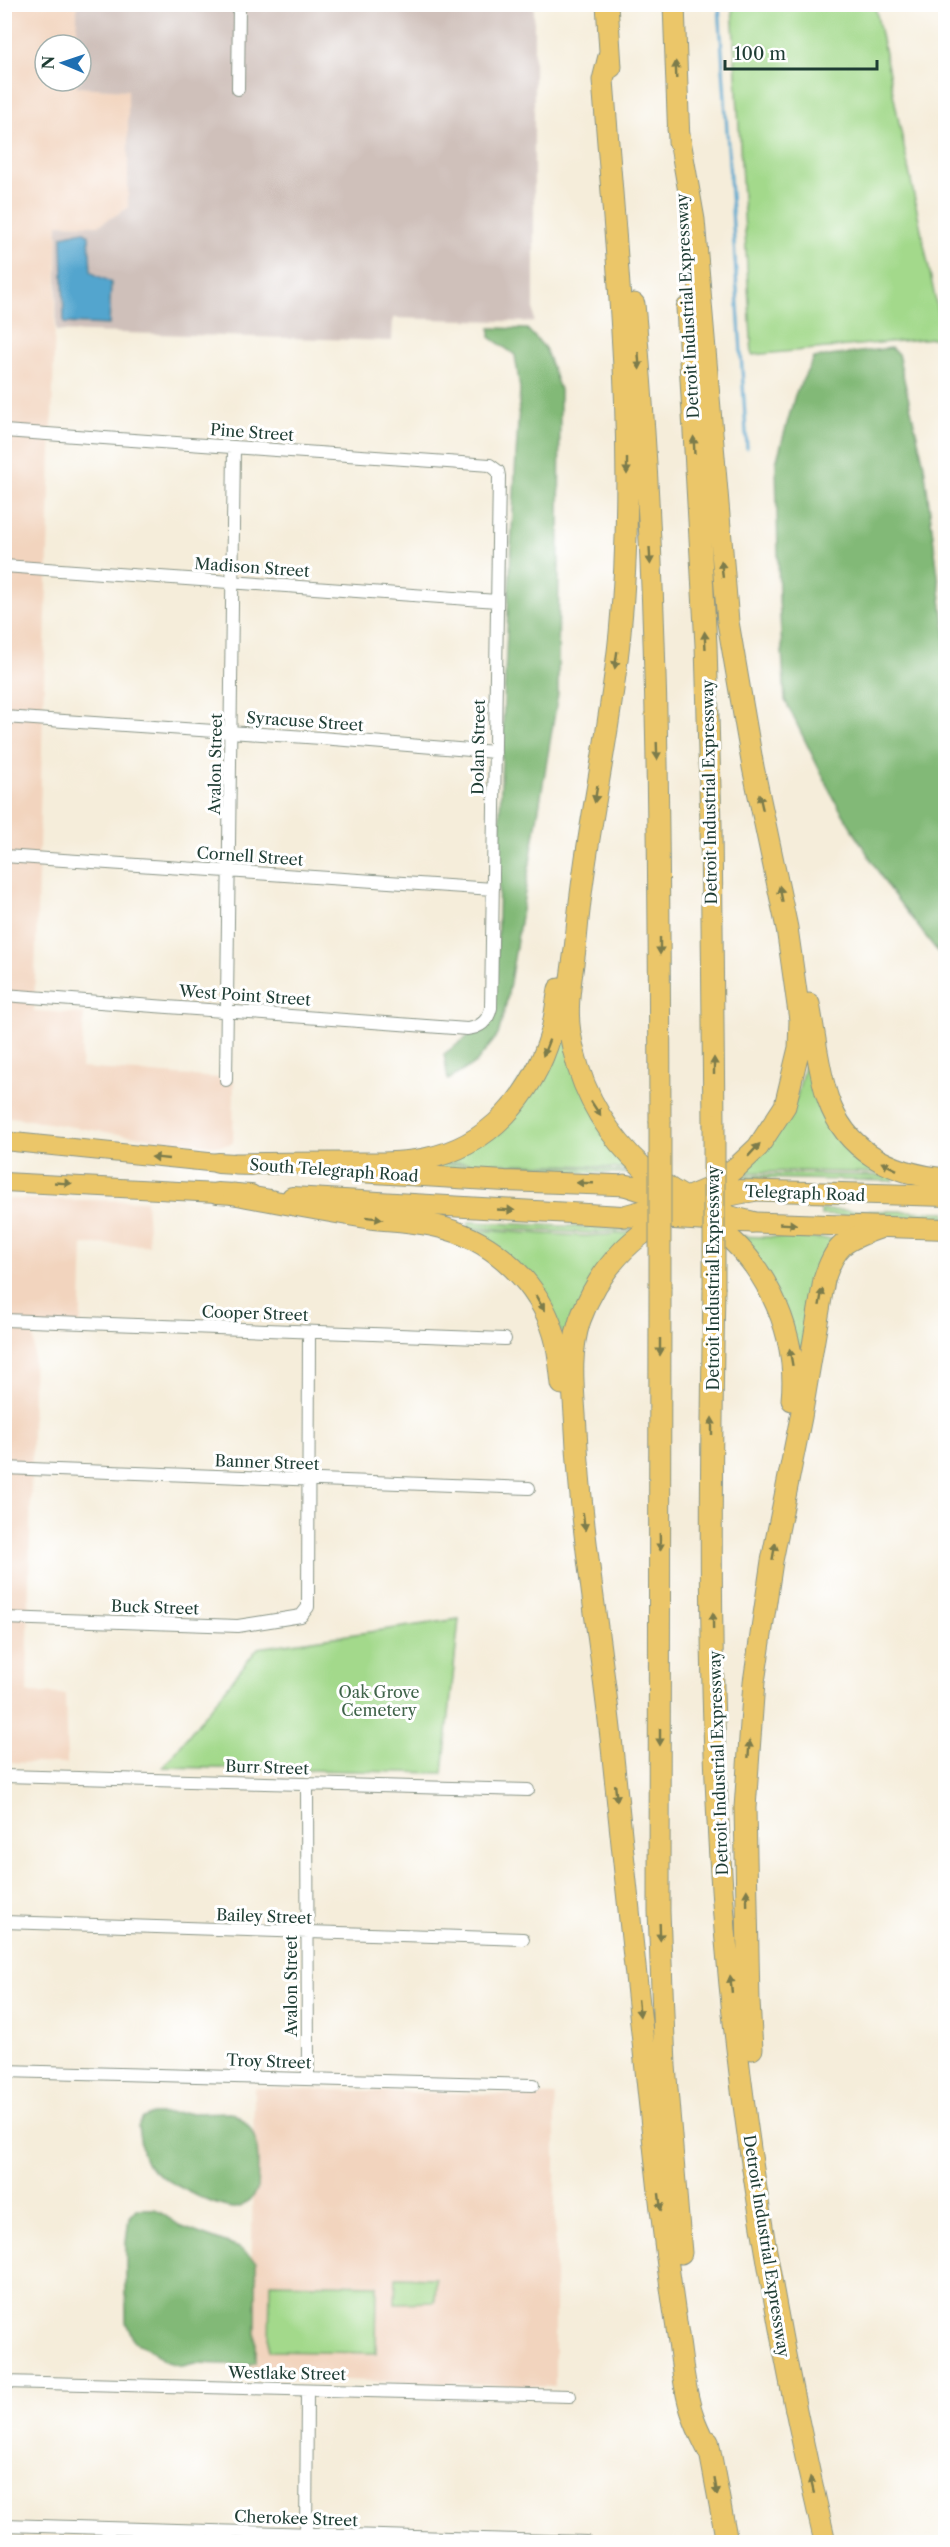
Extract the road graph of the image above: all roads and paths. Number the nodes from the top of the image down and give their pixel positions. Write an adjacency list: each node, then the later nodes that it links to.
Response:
1 (239, 4): 5 (street)
2 (607, 4): 4 (highway)
3 (674, 4): 6 (highway, Detroit Industrial Expressway, one-way to 3)
4 (610, 52): 19 (highway, one-way to 19); 60 (highway, one-way to 60, bridge)
5 (238, 89)
6 (678, 129): 20 (highway, one-way to 6); 56 (highway, Detroit Industrial Expressway, one-way to 6, bridge)
7 (4, 431): 8 (street, Pine Street)
8 (234, 447): 9 (street, Pine Street); 11 (street, Avalon Street)
9 (496, 468): 12 (street, Dolan Street)
10 (4, 566): 11 (street, Madison Street)
11 (233, 582): 12 (street, Madison Street); 14 (street, Avalon Street)
12 (497, 601): 15 (street, Dolan Street)
13 (4, 717): 14 (street, Syracuse Street)
14 (232, 732): 15 (street, Syracuse Street); 17 (street, Avalon Street)
15 (495, 752): 18 (street, Dolan Street)
16 (4, 855): 17 (street, Cornell Street)
17 (230, 871): 18 (street, Cornell Street); 22 (street, Avalon Street)
18 (493, 889): 23 (street, Dolan Street)
19 (578, 909): 26 (highway, one-way to 26); 33 (highway, one-way to 33)
20 (787, 928): 27 (highway, one-way to 20); 33 (highway, one-way to 20)
21 (4, 995): 22 (street, West Point Street)
22 (226, 1010): 23 (street, West Point Street); 24 (street, Avalon Street)
23 (483, 1024)
24 (226, 1080)
25 (4, 1141): 26 (main road, South Telegraph Road, one-way to 25)
26 (227, 1163): 29 (highway, South Telegraph Road, one-way to 26)
27 (945, 1179)
28 (4, 1182): 31 (main road, South Telegraph Road, one-way to 31)
29 (625, 1185): 33 (highway)
30 (752, 1191): 32 (highway, Telegraph Road); 33 (highway)
31 (226, 1194): 34 (highway, South Telegraph Road, one-way to 34); 42 (highway, one-way to 42)
32 (945, 1196)
33 (687, 1203): 34 (highway); 35 (highway); 41 (highway, one-way to 33); 42 (highway)
34 (624, 1216)
35 (752, 1222): 36 (highway, Telegraph Road, one-way to 36)
36 (879, 1228): 37 (highway, Telegraph Road); 41 (highway, one-way to 36)
37 (945, 1229)
38 (4, 1320): 39 (street, Cooper Street)
39 (309, 1332): 40 (street, Cooper Street); 44 (street)
40 (505, 1339)
41 (791, 1457): 56 (highway, one-way to 41)
42 (577, 1464): 60 (highway, one-way to 60)
43 (4, 1468): 44 (street, Banner Street)
44 (309, 1480): 45 (street, Banner Street); 46 (street, Buck Street)
45 (529, 1488)
46 (4, 1618)
47 (4, 1776): 48 (street, Burr Street)
48 (307, 1785): 49 (street, Burr Street); 51 (street, Avalon Street)
49 (528, 1791)
50 (4, 1922): 51 (street, Bailey Street)
51 (308, 1934): 52 (street, Bailey Street); 54 (street, Avalon Street)
52 (523, 1939)
53 (4, 2071): 54 (street, Troy Street)
54 (308, 2079): 55 (street, Troy Street)
55 (533, 2085)
56 (765, 2250): 65 (highway, Detroit Industrial Expressway, one-way to 56)
57 (4, 2382): 58 (street, Westlake Street)
58 (307, 2390): 59 (street, Westlake Street); 62 (street)
59 (570, 2396)
60 (710, 2454): 64 (highway, one-way to 64)
61 (4, 2525): 62 (street, Cherokee Street)
62 (306, 2539): 63 (street, Cherokee Street)
63 (586, 2542)
64 (727, 2542)
65 (825, 2542)

